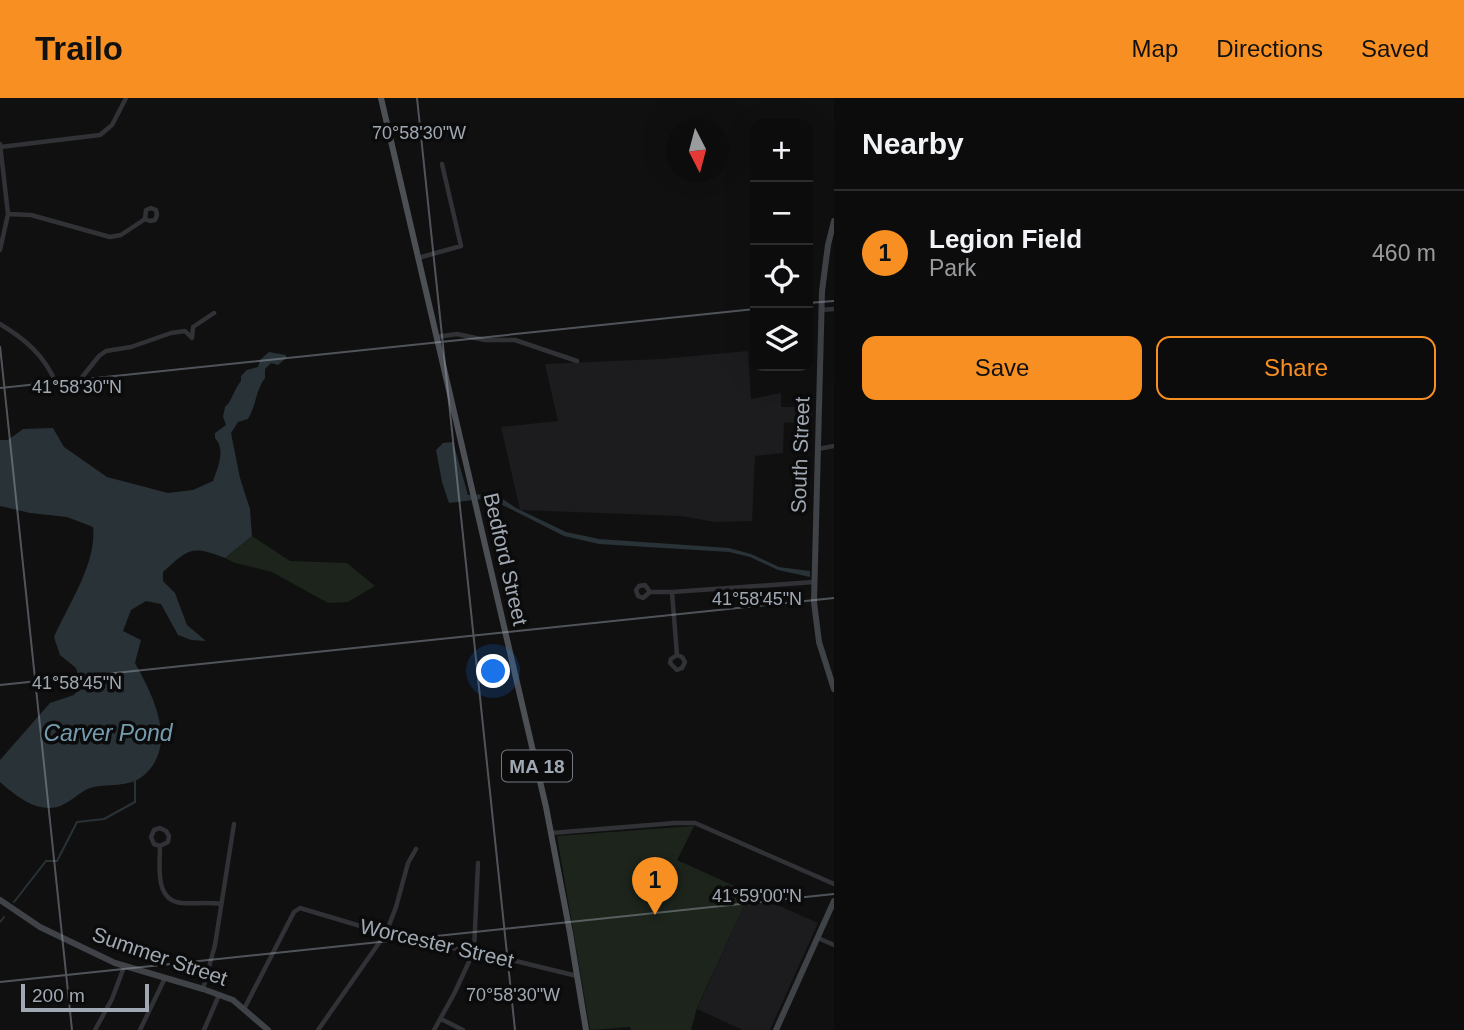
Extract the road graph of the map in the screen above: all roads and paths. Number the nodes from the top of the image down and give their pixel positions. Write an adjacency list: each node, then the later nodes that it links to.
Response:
1 (126, 98): 3 (street)
2 (381, 98): 9 (main road, Bedford Street / MA 18)
3 (0, 146): 5 (street)
4 (442, 164): 9 (street)
5 (8, 214): 6 (street); 8 (street)
6 (145, 219)
7 (834, 221): 11 (street, South Street)
8 (0, 250)
9 (418, 258): 14 (main road, Bedford Street / MA 18)
10 (834, 309): 11 (street)
11 (821, 310): 17 (street, South Street)
12 (214, 313): 13 (street)
13 (0, 324)
14 (436, 337): 15 (street); 24 (main road, Bedford Street / MA 18)
15 (577, 361)
16 (834, 446): 17 (street)
17 (818, 449): 18 (street, South Street)
18 (814, 582): 20 (street); 22 (street, South Street)
19 (650, 592): 20 (street)
20 (672, 592): 21 (street)
21 (677, 655)
22 (834, 689)
23 (234, 824): 31 (street)
24 (551, 833): 28 (street); 37 (main road, Bedford Street / MA 18)
25 (160, 846): 25 (street); 31 (street)
26 (416, 849): 32 (street)
27 (478, 863): 35 (street)
28 (834, 884)
29 (0, 900): 36 (street, Summer Street)
30 (834, 901): 33 (street)
31 (221, 904): 39 (street)
32 (386, 933): 35 (street, Worcester Street); 41 (street, Worcester Street); 47 (street)
33 (818, 938): 34 (street); 51 (street)
34 (834, 945)
35 (474, 951): 37 (street, Worcester Street); 42 (street)
36 (124, 967): 38 (street, Summer Street); 43 (street)
37 (578, 976): 50 (main road, Bedford Street / MA 18)
38 (165, 978): 39 (street, Summer Street); 44 (street)
39 (203, 989): 40 (street, Summer Street)
40 (219, 995): 41 (street, Summer Street); 45 (street)
41 (244, 1009): 46 (street, Summer Street)
42 (441, 1019): 48 (street); 49 (street)
43 (95, 1030)
44 (140, 1030)
45 (204, 1030)
46 (268, 1030)
47 (318, 1030)
48 (434, 1030)
49 (463, 1030)
50 (586, 1030)
51 (776, 1030)

